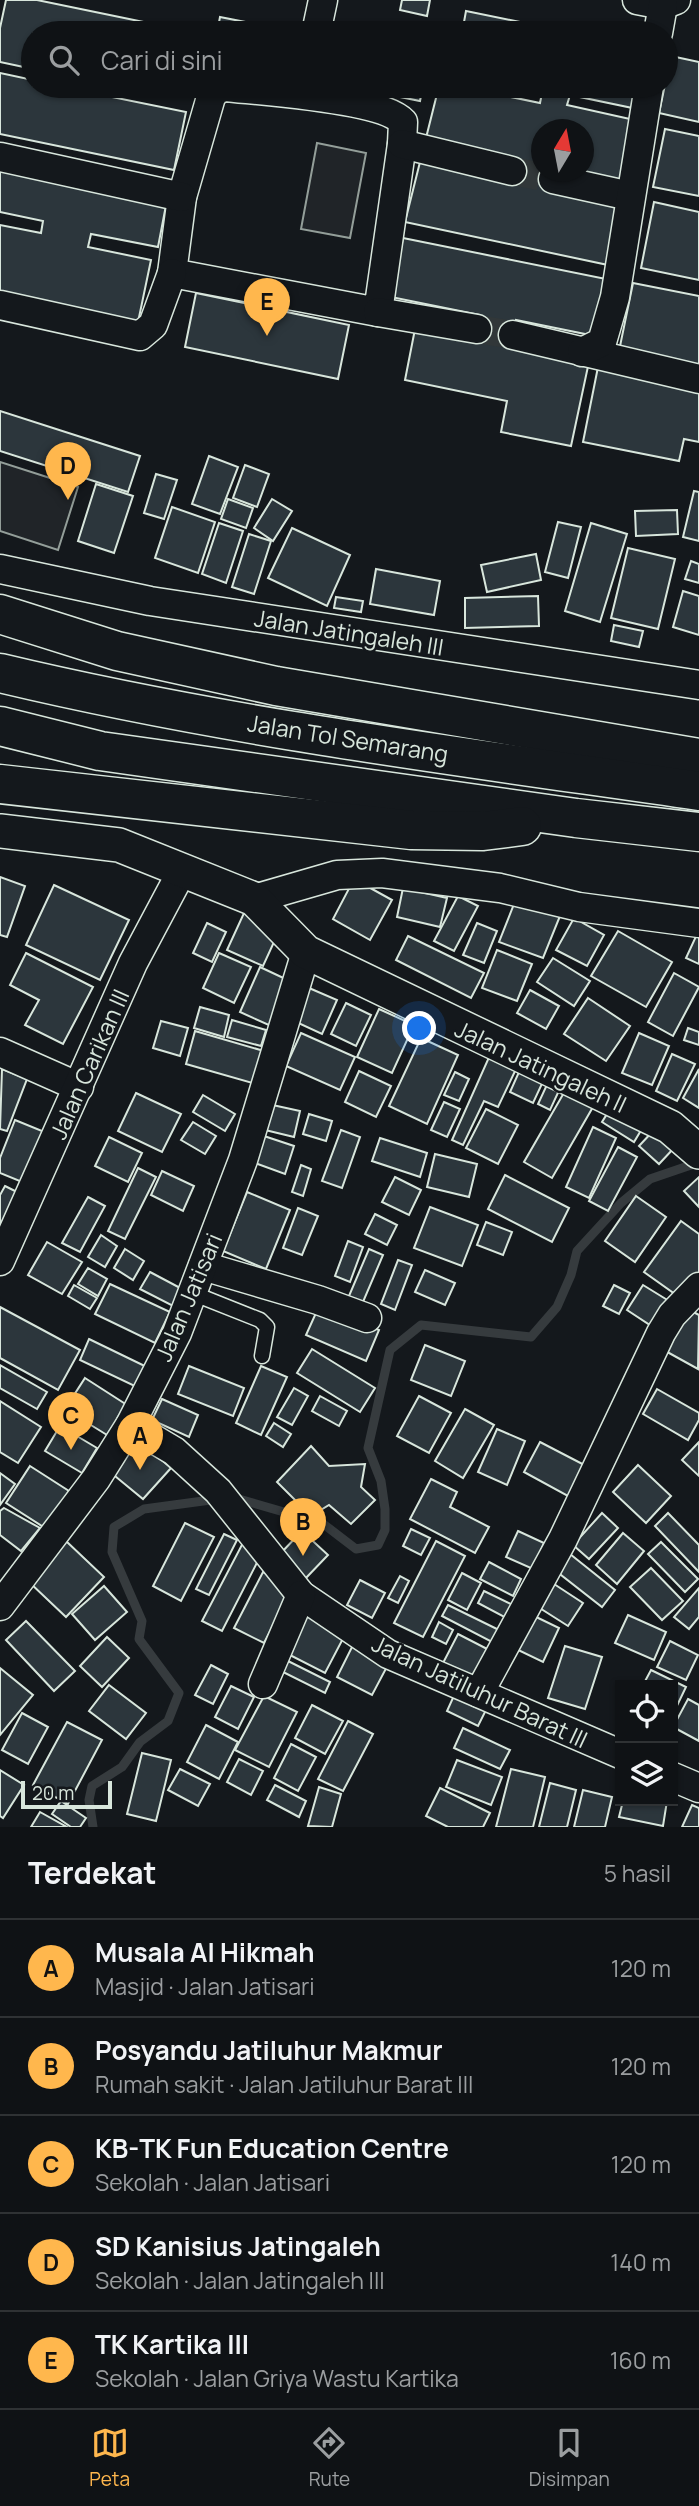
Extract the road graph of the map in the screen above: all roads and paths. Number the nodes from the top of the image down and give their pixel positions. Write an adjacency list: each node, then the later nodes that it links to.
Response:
1 (323, 0): 3 (street)
2 (659, 2): 4 (street)
3 (319, 21)
4 (658, 21)
5 (213, 98): 13 (street)
6 (336, 98): 8 (street)
7 (647, 98): 12 (street)
8 (402, 144): 10 (street); 16 (street)
9 (0, 157): 13 (street)
10 (512, 171)
11 (567, 182): 12 (street)
12 (630, 196): 19 (street)
13 (182, 197): 14 (street)
14 (172, 273): 15 (street); 16 (street)
15 (0, 305)
16 (378, 312): 17 (street)
17 (477, 329)
18 (513, 335): 19 (street)
19 (582, 352): 20 (street)
20 (699, 379)
21 (0, 569): 24 (street, Jalan Jatingaleh III)
22 (0, 614): 26 (highway)
23 (0, 673): 28 (highway, Jalan Tol Semarang)
24 (699, 685)
25 (0, 726): 29 (highway, Jalan Tol Semarang)
26 (699, 758)
27 (0, 784): 29 (highway)
28 (699, 791)
29 (576, 818): 31 (highway, Jalan Tol Semarang)
30 (0, 831): 32 (street, Jalan Jatingaleh II)
31 (699, 832)
32 (183, 869): 33 (street, Jalan Jatingaleh II); 37 (street, Jalan Carikan III)
33 (254, 899): 34 (street); 35 (street, Jalan Jatingaleh II)
34 (699, 923)
35 (306, 952): 38 (street, Jalan Jatingaleh II); 40 (street, Jalan Jatisari)
36 (0, 1052): 37 (street)
37 (79, 1087): 39 (street, Jalan Carikan III)
38 (696, 1149)
39 (1, 1257)
40 (202, 1266): 42 (street, Jalan Jatisari); 43 (street)
41 (699, 1287): 49 (street)
42 (192, 1293): 44 (lane); 45 (street, Jalan Jatisari)
43 (366, 1318)
44 (262, 1356)
45 (130, 1425): 46 (street, Jalan Jatiluhur Barat III); 47 (street, Jalan Jatisari)
46 (301, 1595): 48 (street); 49 (street, Jalan Jatiluhur Barat III)
47 (0, 1606)
48 (263, 1684)
49 (479, 1693): 50 (street, Jalan Jatiluhur Barat III)
50 (615, 1752)
51 (678, 1779): 52 (street)
52 (699, 1788)

